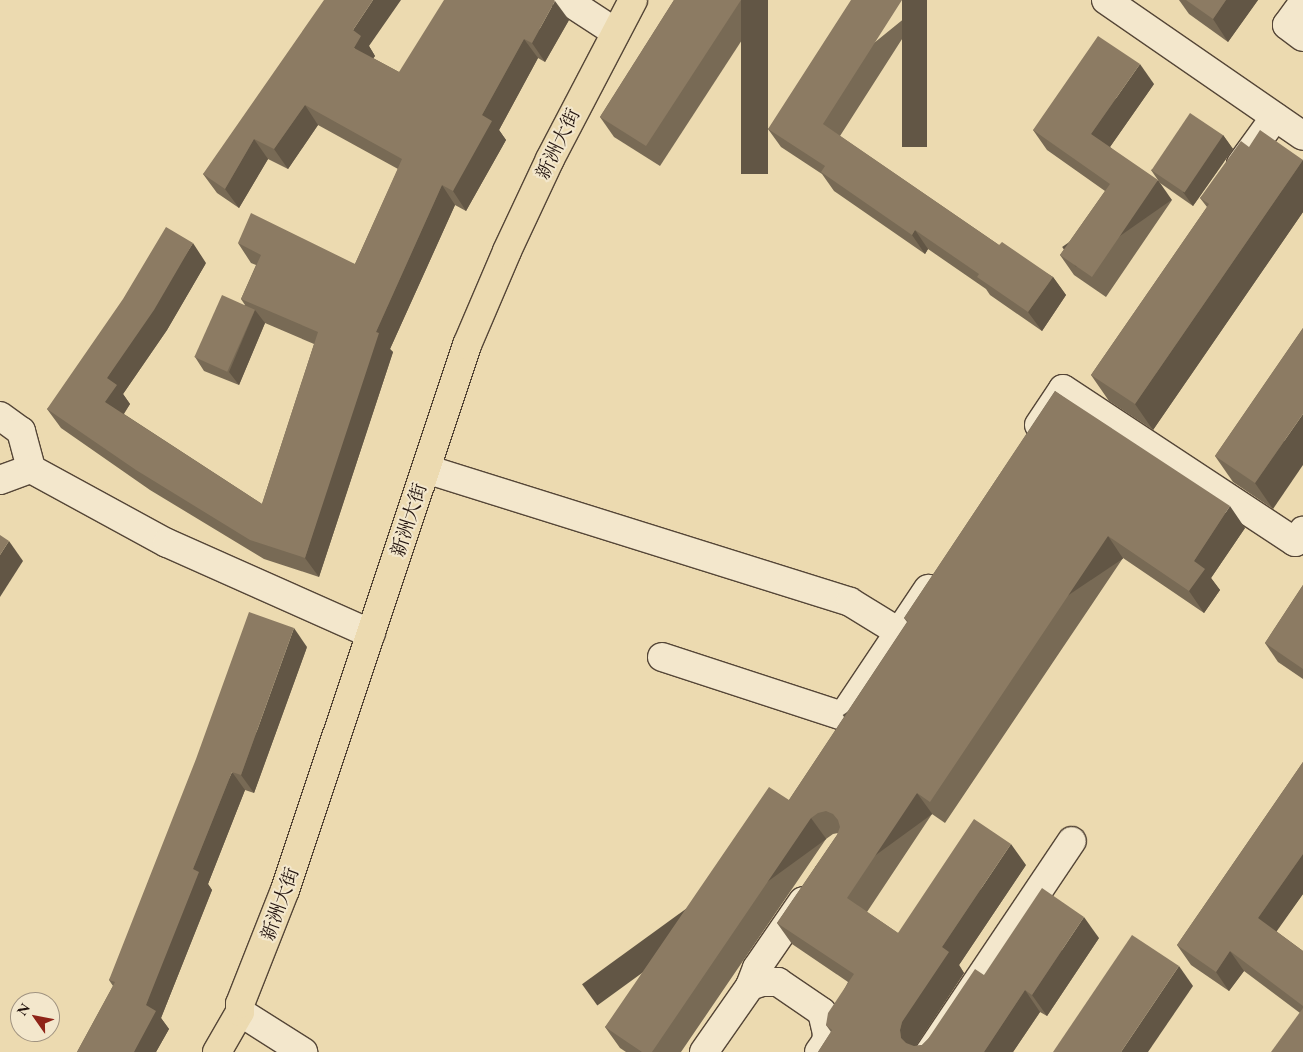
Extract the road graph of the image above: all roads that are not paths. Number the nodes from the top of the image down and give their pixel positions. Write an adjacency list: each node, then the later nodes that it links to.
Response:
1 (566, 0): 5 (street)
2 (633, 0): 5 (main road, 新洲大街)
3 (1106, 0): 7 (street)
4 (1303, 3): 6 (street)
5 (616, 32): 13 (main road, 新洲大街)
6 (1303, 37)
7 (1275, 116): 8 (street); 9 (street)
8 (1303, 136)
9 (1229, 181)
10 (0, 416): 12 (street)
11 (1025, 446): 15 (street)
12 (32, 469): 14 (street); 18 (street)
13 (426, 469): 17 (street); 18 (main road, 新洲大街)
14 (0, 480)
15 (1300, 540)
16 (943, 567): 17 (street)
17 (900, 632): 19 (street)
18 (371, 634): 23 (main road, 新洲大街)
19 (662, 657)
20 (1072, 841): 28 (street)
21 (817, 880): 22 (street)
22 (750, 986): 26 (street); 27 (street)
23 (240, 1012): 24 (main road, 新洲大街); 25 (street)
24 (216, 1052)
25 (303, 1052)
26 (704, 1052)
27 (819, 1052)
28 (930, 1052)

